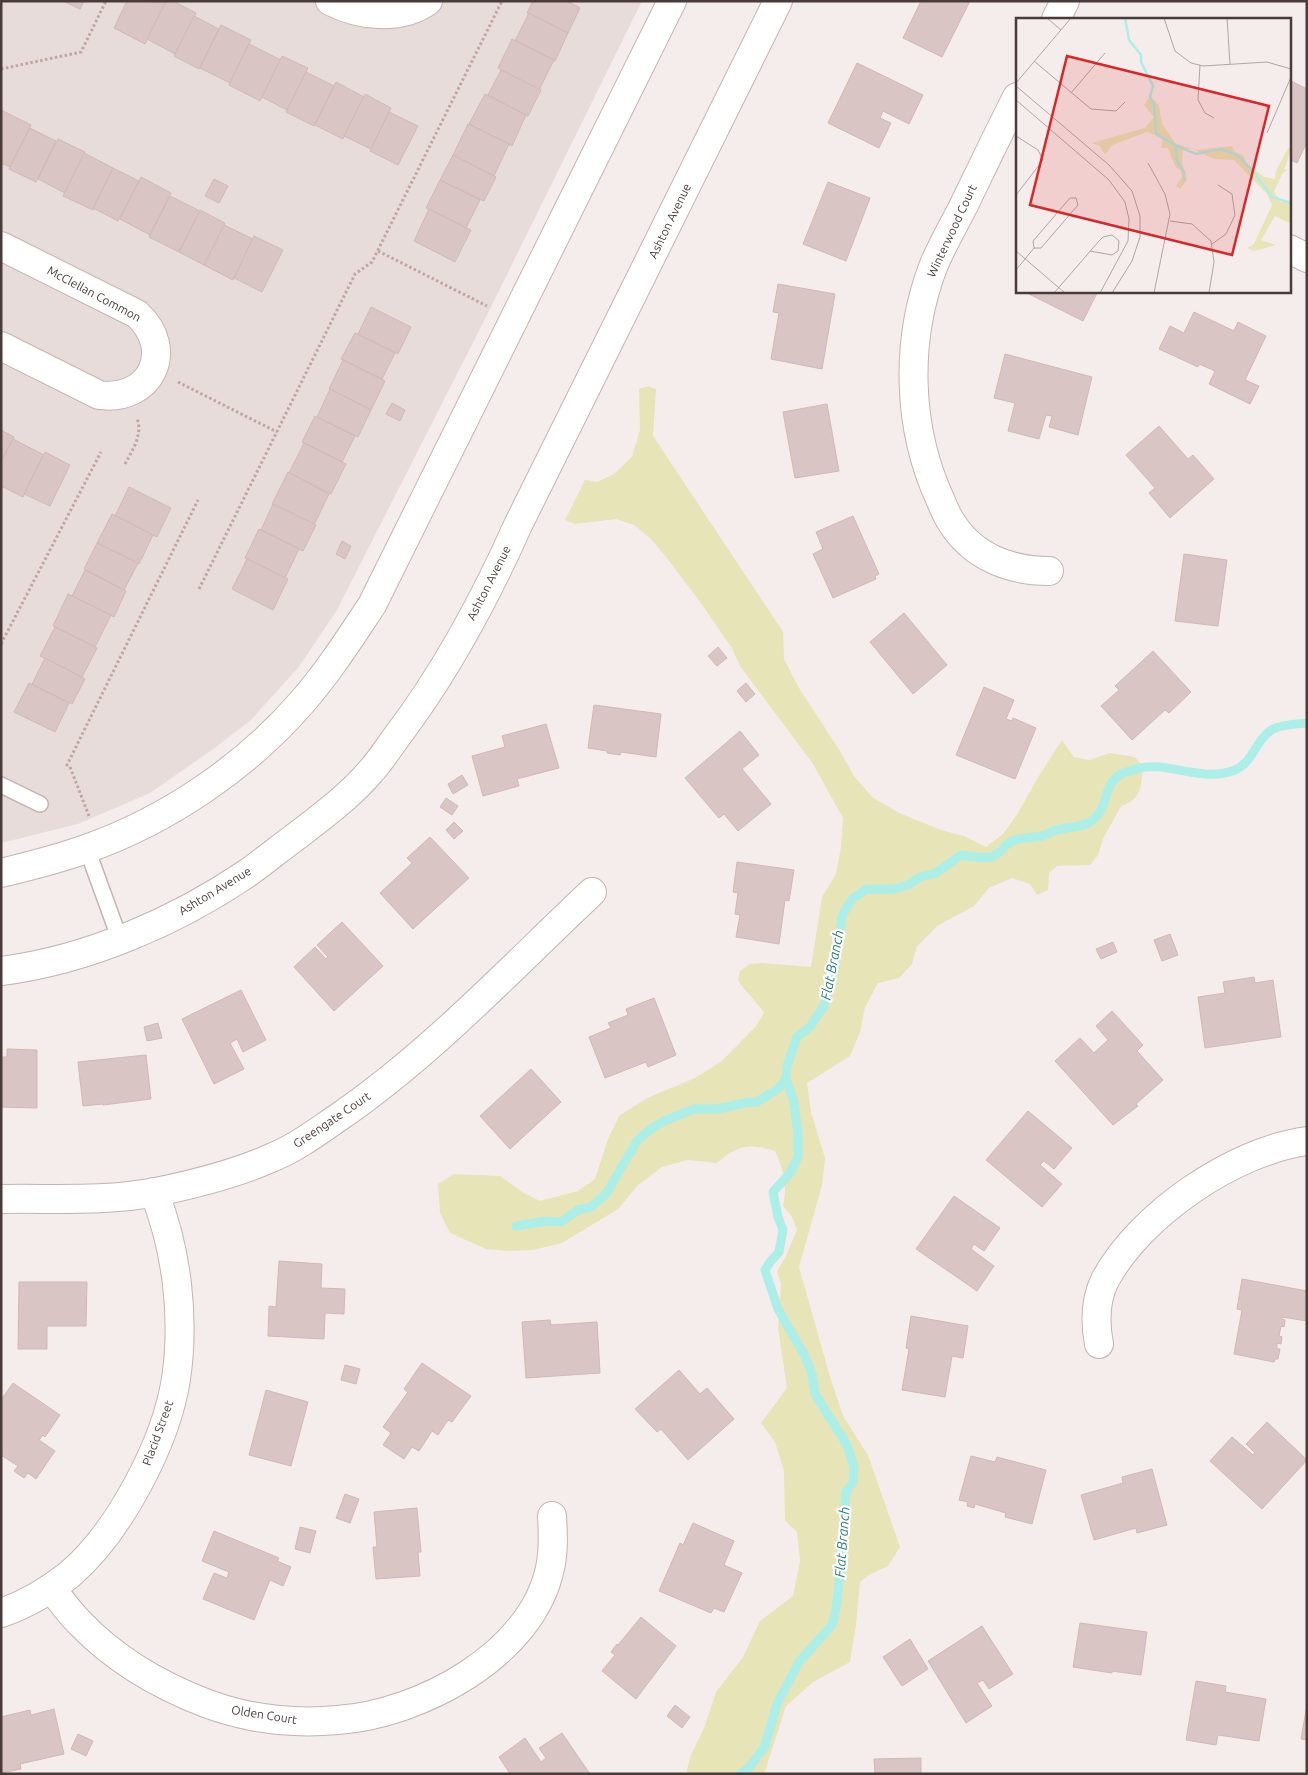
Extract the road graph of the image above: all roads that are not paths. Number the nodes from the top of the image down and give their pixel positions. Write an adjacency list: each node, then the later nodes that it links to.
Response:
1 (330, 1): 2 (street)
2 (428, 1)
3 (672, 1): 15 (street)
4 (778, 1): 18 (street, Ashton Avenue)
5 (1065, 1): 6 (street)
6 (1056, 18)
7 (1014, 109): 12 (street, Winterwood Court)
8 (1, 246): 11 (street, McClellan Common)
9 (1290, 250): 10 (street)
10 (1307, 258)
11 (1, 346)
12 (1049, 571)
13 (1, 785): 14 (lane)
14 (40, 804)
15 (94, 846): 16 (street); 18 (lane)
16 (1, 873)
17 (592, 892): 21 (street, Greengate Court)
18 (120, 940): 19 (street, Ashton Avenue)
19 (1, 971)
20 (1307, 1141): 23 (street)
21 (154, 1192): 22 (street, Greengate Court); 25 (street, Placid Street)
22 (1, 1199)
23 (1099, 1344)
24 (552, 1516): 25 (street, Olden Court)
25 (51, 1588): 26 (street, Placid Street)
26 (1, 1613)

